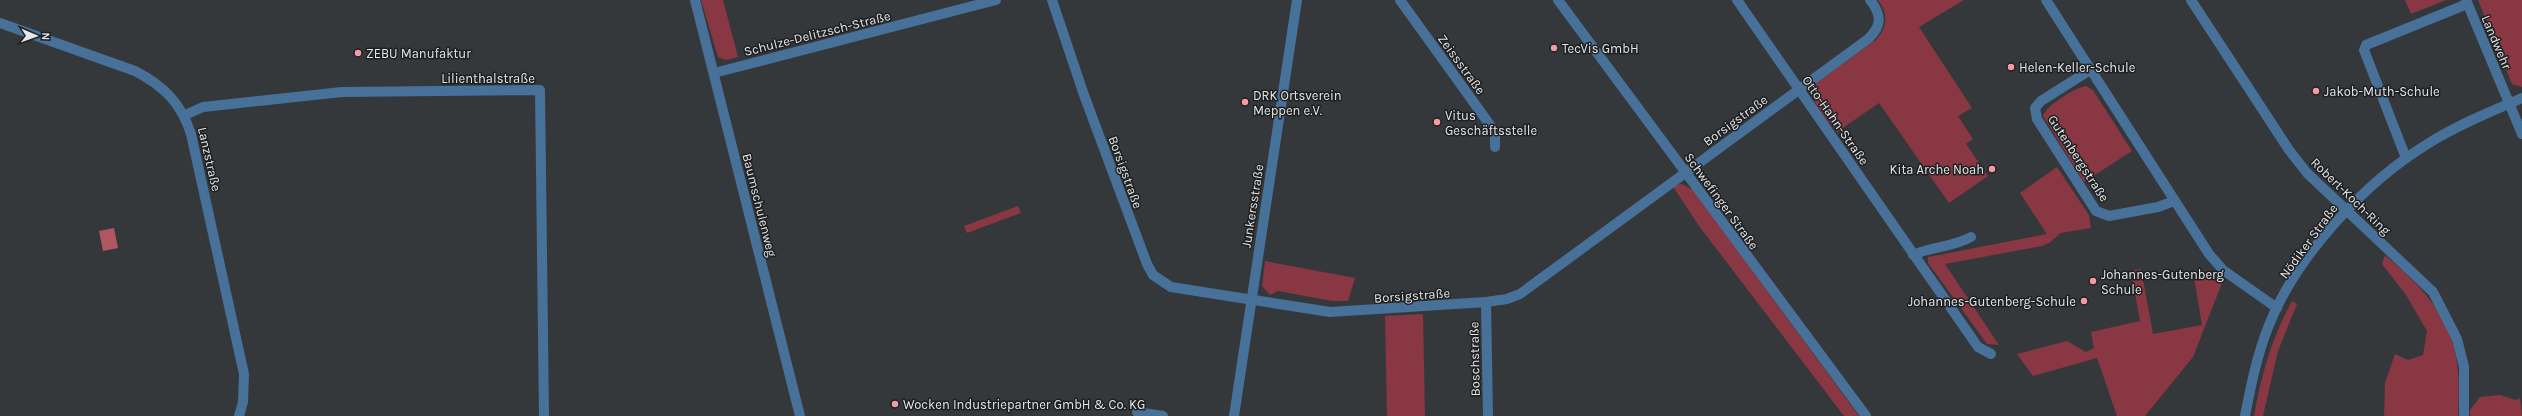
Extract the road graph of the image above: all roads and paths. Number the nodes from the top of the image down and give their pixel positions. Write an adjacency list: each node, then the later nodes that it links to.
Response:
1 (695, 0): 14 (street, Baumschulenweg)
2 (996, 0): 14 (street, Schulze-Delitzsch-Straße)
3 (1052, 0): 27 (street, Borsigstraße)
4 (1297, 0): 27 (street, Junkersstraße)
5 (1400, 0): 20 (street, Zeissstraße)
6 (1558, 0): 22 (street, Schwefinger Straße)
7 (1737, 0): 15 (street, Otto-Hahn-Straße)
8 (1870, 0): 15 (street, Borsigstraße)
9 (2046, 0): 13 (street)
10 (2191, 0): 24 (street, Robert-Koch-Ring)
11 (2466, 2): 17 (street, Landwehr); 21 (street, Landwehr)
12 (0, 23): 18 (street, Lanzstraße)
13 (2090, 70): 23 (street); 23 (street, Gutenbergstraße)
14 (714, 73): 34 (street, Baumschulenweg)
15 (1799, 89): 22 (street, Borsigstraße); 26 (street, Otto-Hahn-Straße)
16 (2522, 98): 17 (street, Nödiker Straße)
17 (2509, 104): 19 (street, Landwehr); 21 (street, Nödiker Straße)
18 (185, 115): 32 (street, Lanzstraße); 33 (street, Lilienthalstraße)
19 (2522, 134)
20 (1495, 147)
21 (2406, 158): 24 (street, Nödiker Straße)
22 (1685, 173): 28 (street, Borsigstraße); 38 (street, Schwefinger Straße)
23 (2174, 201): 29 (street)
24 (2346, 210): 29 (street, Nödiker Straße); 40 (street, Robert-Koch-Ring)
25 (1971, 237): 26 (street)
26 (1913, 255): 30 (street, Otto-Hahn-Straße)
27 (1250, 300): 28 (street, Borsigstraße); 36 (street, Junkersstraße)
28 (1486, 302): 37 (street, Boschstraße)
29 (2277, 308): 39 (street, Nödiker Straße)
30 (1991, 354)
31 (1137, 412): 35 (street)
32 (239, 416)
33 (544, 416)
34 (800, 416)
35 (1163, 416)
36 (1234, 416)
37 (1488, 416)
38 (1866, 416)
39 (2245, 416)
40 (2464, 416)

